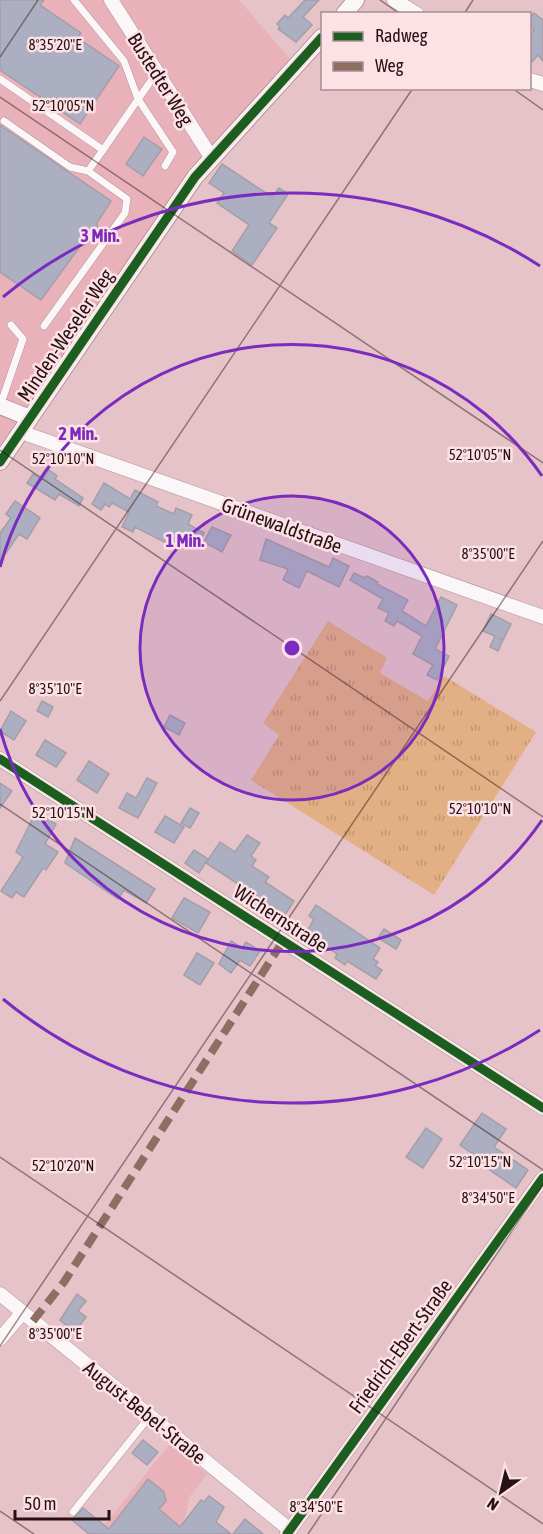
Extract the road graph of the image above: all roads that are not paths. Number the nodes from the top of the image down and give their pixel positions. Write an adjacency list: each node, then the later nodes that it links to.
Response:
1 (74, 0): 10 (lane)
2 (111, 0): 8 (street, Bustedter Weg)
3 (356, 0): 5 (street)
4 (394, 0): 6 (street)
5 (346, 12)
6 (414, 12)
7 (321, 38): 13 (street, Minden-Weseler Weg)
8 (157, 72): 10 (lane); 13 (street, Bustedter Weg)
9 (0, 79): 12 (lane)
10 (138, 99): 12 (lane); 14 (lane)
11 (4, 121): 15 (lane)
12 (103, 150): 15 (lane)
13 (211, 157): 19 (street, Minden-Weseler Weg)
14 (165, 166)
15 (88, 171): 17 (lane)
16 (11, 325): 18 (lane)
17 (44, 326)
18 (0, 406): 19 (street)
19 (26, 425): 20 (street, Minden-Weseler Weg); 21 (street, Grünewaldstraße)
20 (0, 462)
21 (543, 617)
22 (0, 759): 23 (street, Wichernstraße)
23 (543, 1108)
24 (543, 1178): 30 (street, Friedrich-Ebert-Straße)
25 (0, 1294): 26 (street, August-Bebel-Straße)
26 (23, 1312): 27 (street); 28 (street, August-Bebel-Straße)
27 (0, 1340)
28 (150, 1416): 29 (lane); 30 (street, August-Bebel-Straße)
29 (73, 1512)
30 (288, 1532)

